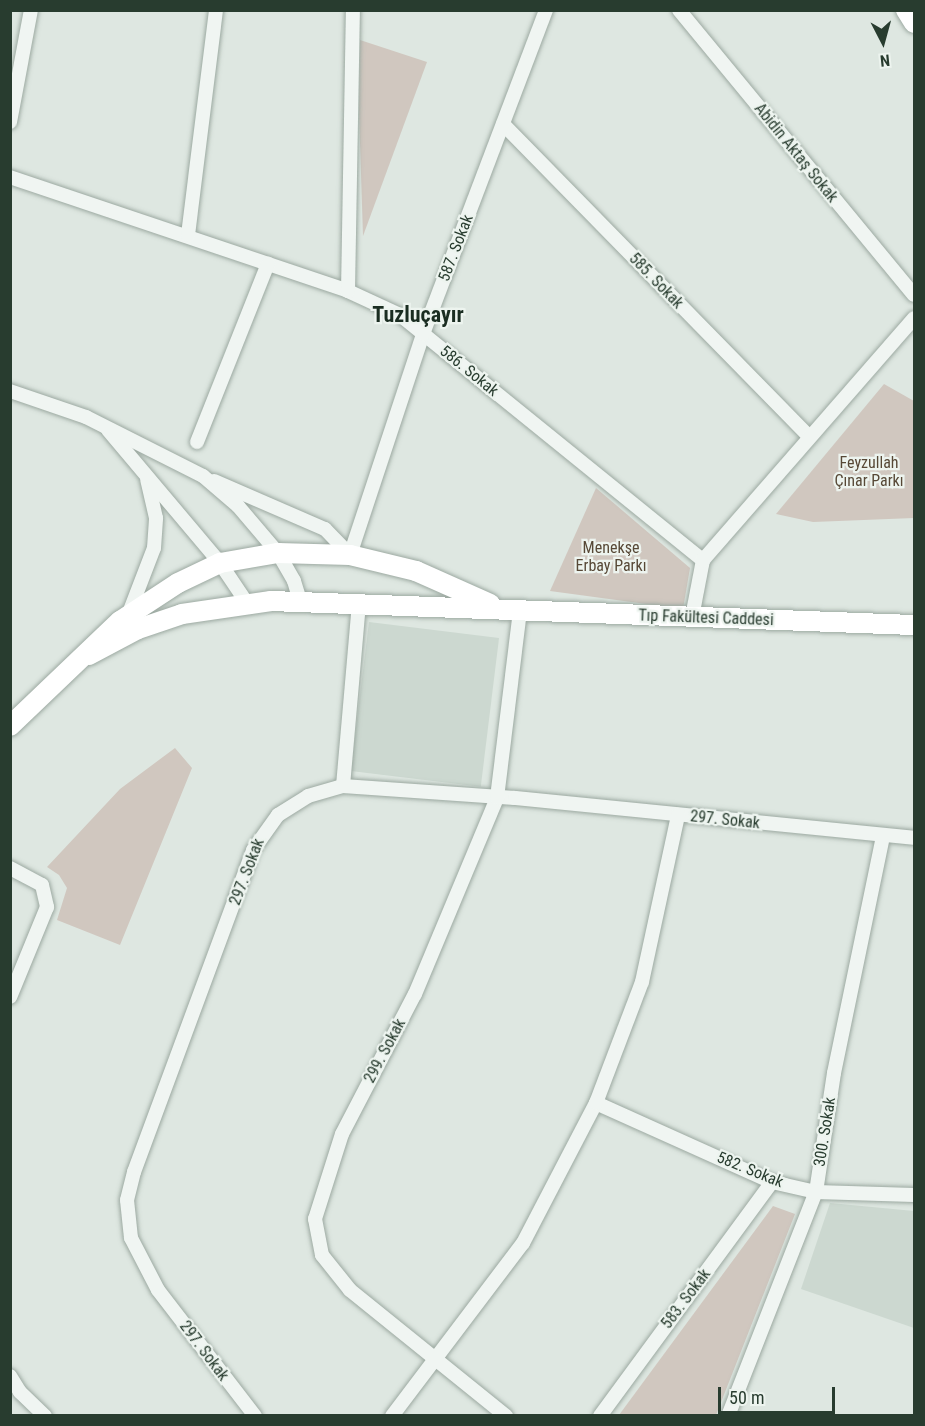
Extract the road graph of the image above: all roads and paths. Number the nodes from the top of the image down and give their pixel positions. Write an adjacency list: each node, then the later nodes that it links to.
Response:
1 (31, 10): 8 (street)
2 (216, 10): 11 (street)
3 (353, 10): 13 (street)
4 (546, 10): 9 (street, 587. Sokak)
5 (679, 10): 14 (street, Abidin Aktaş Sokak)
6 (906, 10): 7 (main road)
7 (915, 23)
8 (10, 122)
9 (503, 124): 16 (street, 587. Sokak); 19 (street, 585. Sokak)
10 (10, 177): 11 (street, 586. Sokak)
11 (188, 234): 12 (street, 586. Sokak)
12 (268, 264): 13 (street, 586. Sokak); 20 (street)
13 (348, 291): 16 (street, 586. Sokak)
14 (915, 295)
15 (915, 318): 19 (street)
16 (423, 334): 24 (street, 587. Sokak); 25 (street, 586. Sokak)
17 (10, 392): 18 (street)
18 (105, 426): 21 (street); 22 (street)
19 (810, 437): 25 (street)
20 (197, 442)
21 (144, 472): 26 (street); 32 (street)
22 (203, 476): 23 (street); 24 (street)
23 (278, 553): 24 (main road); 26 (main road); 27 (street)
24 (350, 555): 30 (main road)
25 (703, 560): 33 (street)
26 (220, 562): 29 (street); 32 (main road)
27 (300, 601): 28 (main road, Tıp Fakültesi Caddesi); 29 (main road, Tıp Fakültesi Caddesi)
28 (359, 602): 30 (main road, Tıp Fakültesi Caddesi); 37 (street)
29 (247, 603): 35 (main road, Tıp Fakültesi Caddesi)
30 (498, 608): 31 (main road, Tıp Fakültesi Caddesi)
31 (520, 610): 33 (main road, Tıp Fakültesi Caddesi); 38 (street, 299. Sokak)
32 (129, 615): 35 (main road)
33 (692, 617): 34 (main road, Tıp Fakültesi Caddesi)
34 (915, 625)
35 (89, 655): 36 (main road)
36 (10, 726)
37 (343, 786): 38 (street, 297. Sokak); 51 (street, 297. Sokak)
38 (497, 798): 39 (street, 297. Sokak); 48 (street, 299. Sokak)
39 (678, 815): 40 (street, 297. Sokak); 44 (street)
40 (883, 836): 41 (street, 297. Sokak); 46 (street, 300. Sokak)
41 (915, 838)
42 (10, 868): 43 (street)
43 (10, 997)
44 (596, 1103): 45 (street, 582. Sokak); 48 (street)
45 (772, 1182): 46 (street, 582. Sokak); 54 (street, 583. Sokak)
46 (816, 1192): 47 (street, 582. Sokak); 55 (street, 300. Sokak)
47 (915, 1195)
48 (438, 1360): 52 (street); 53 (street, 299. Sokak)
49 (10, 1376): 50 (street)
50 (45, 1416)
51 (255, 1416)
52 (392, 1416)
53 (506, 1416)
54 (600, 1416)
55 (728, 1416)

